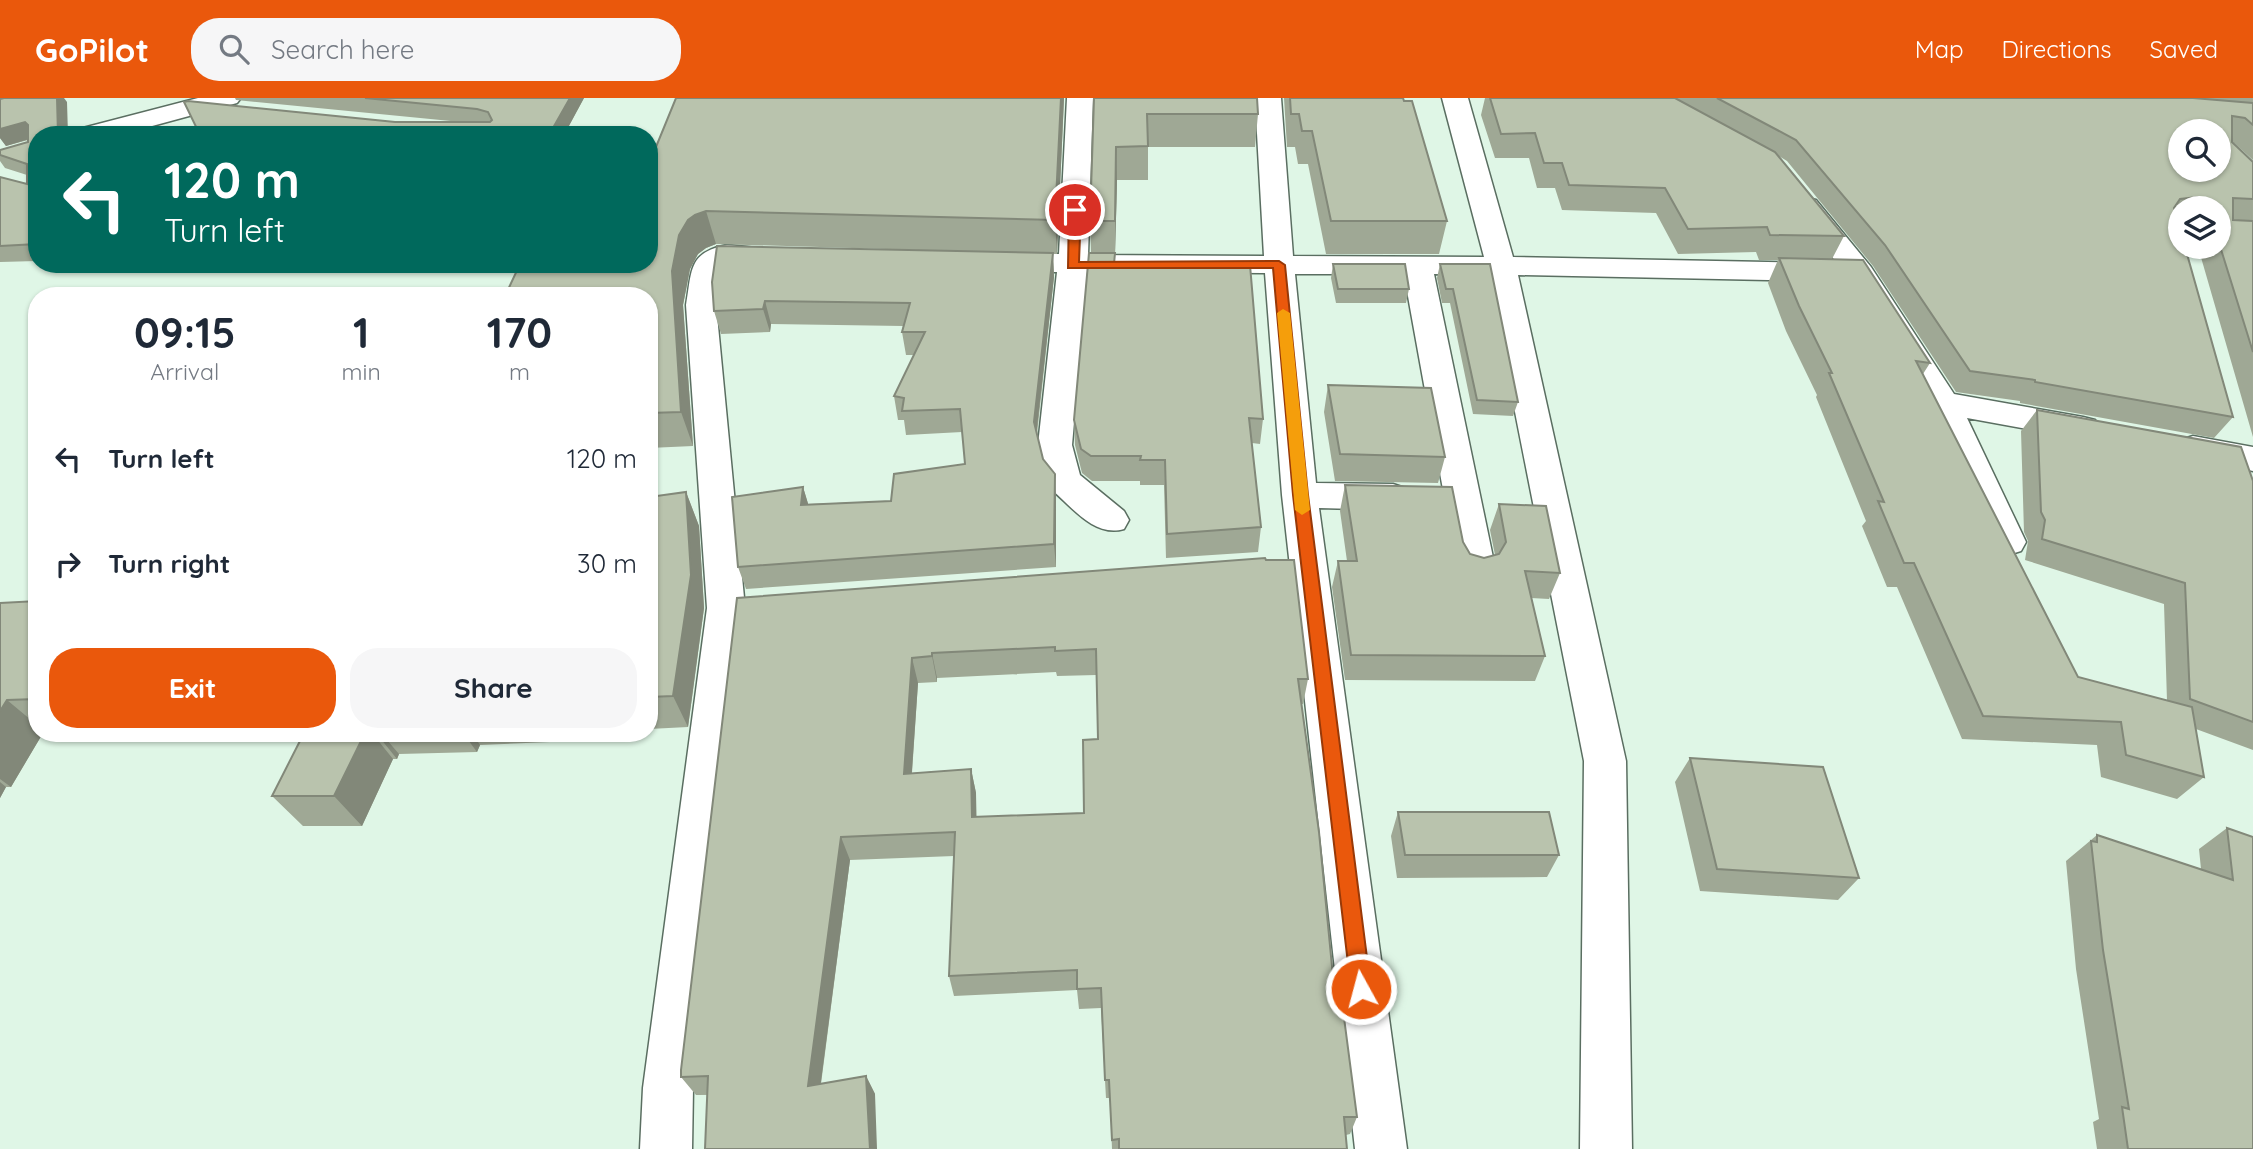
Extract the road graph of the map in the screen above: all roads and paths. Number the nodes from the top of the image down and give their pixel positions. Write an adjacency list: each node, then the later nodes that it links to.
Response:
1 (228, 98): 5 (street)
2 (1080, 98): 14 (street)
3 (1268, 98): 11 (street)
4 (1465, 102): 13 (street)
5 (198, 106): 6 (street); 7 (street)
6 (252, 111)
7 (122, 126)
8 (1793, 190): 15 (street)
9 (796, 257): 27 (street)
10 (976, 263): 14 (street)
11 (1279, 265): 12 (street); 14 (street); 20 (street)
12 (1417, 265): 13 (street); 21 (street)
13 (1501, 265): 15 (street); 29 (street)
14 (1073, 266): 22 (street)
15 (1860, 273): 16 (street)
16 (1943, 403): 17 (street); 23 (street)
17 (2118, 435)
18 (2158, 442): 19 (street)
19 (2242, 457)
20 (1300, 495): 21 (street); 24 (street)
21 (1439, 499): 26 (street)
22 (1111, 520)
23 (2008, 542)
24 (1310, 564): 25 (street); 28 (street)
25 (1268, 567)
26 (1476, 567)
27 (666, 1149)
28 (1381, 1149)
29 (1606, 1149)

